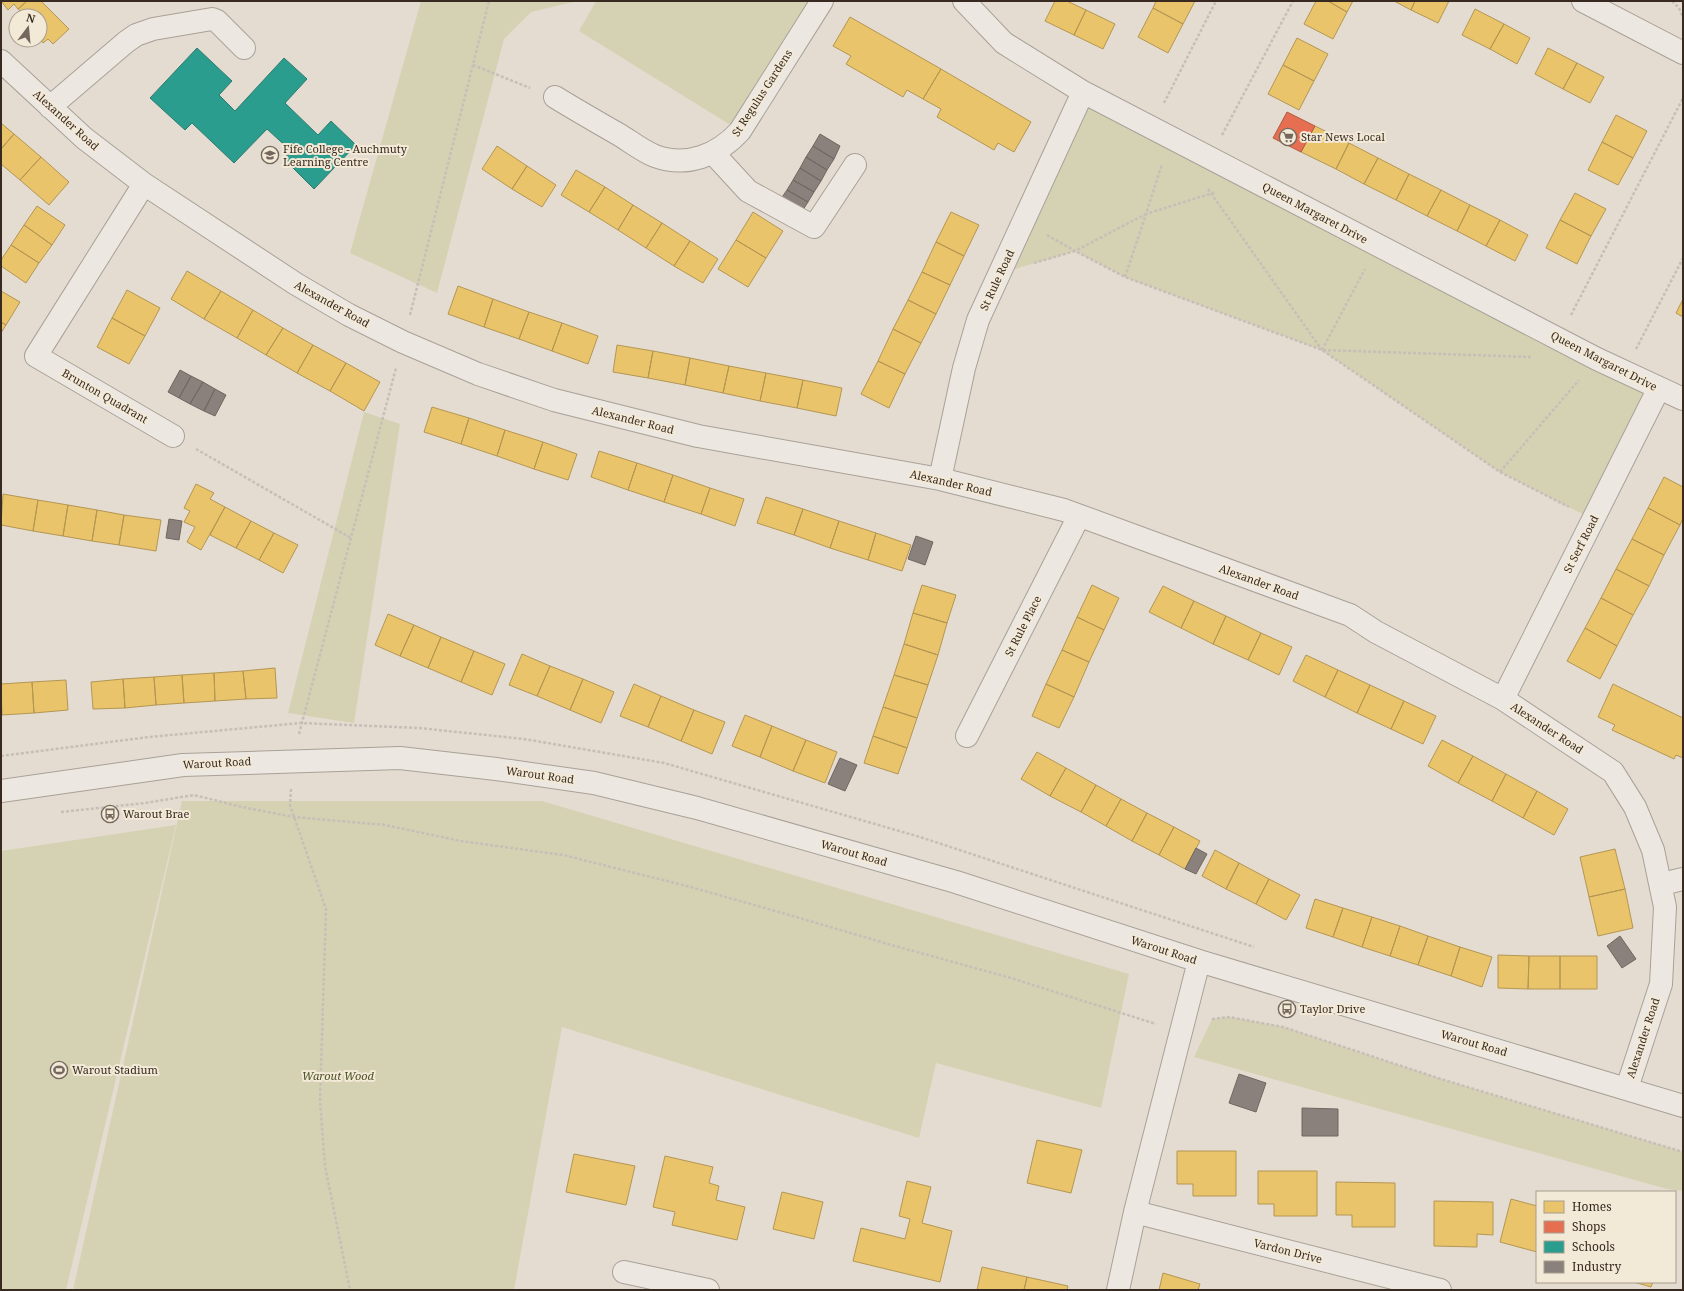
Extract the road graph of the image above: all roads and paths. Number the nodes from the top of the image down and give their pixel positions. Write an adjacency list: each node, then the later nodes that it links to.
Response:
1 (489, 1): 12 (path)
2 (822, 1): 18 (street, St Regulus Gardens)
3 (964, 1): 13 (street, Queen Margaret Drive)
4 (1216, 1): 17 (path)
5 (1293, 1): 19 (path)
6 (1583, 1): 10 (street)
7 (1672, 1): 8 (path)
8 (1683, 17)
9 (244, 48): 16 (street)
10 (1683, 53)
11 (1, 61): 16 (street, Alexander Road)
12 (473, 65): 14 (path); 33 (path)
13 (1083, 92): 17 (street, Queen Margaret Drive); 26 (street, St Rule Road)
14 (555, 98): 18 (street, St Regulus Gardens)
15 (1683, 98): 32 (path)
16 (50, 107): 22 (street, Alexander Road)
17 (1161, 132): 19 (street, Queen Margaret Drive); 25 (path)
18 (713, 153): 20 (street)
19 (1210, 157): 21 (street, Queen Margaret Drive)
20 (855, 165)
21 (1252, 180): 24 (path); 27 (street, Queen Margaret Drive)
22 (144, 184): 33 (street, Alexander Road); 40 (street, Brunton Quadrant)
23 (1206, 187): 24 (path)
24 (1211, 193): 25 (path); 34 (path)
25 (1146, 214): 28 (path); 31 (path)
26 (1023, 223): 28 (path); 30 (street, St Rule Road)
27 (1378, 245): 32 (street, Queen Margaret Drive); 34 (path)
28 (1075, 251): 30 (path); 31 (path)
29 (1683, 258): 37 (path)
30 (999, 274): 42 (street, St Rule Road)
31 (1125, 277): 34 (path)
32 (1559, 338): 36 (street, Queen Margaret Drive)
33 (403, 342): 42 (street, Alexander Road); 45 (path)
34 (1322, 350): 35 (path); 41 (path)
35 (1534, 357)
36 (1597, 359): 37 (street, Queen Margaret Drive); 41 (path)
37 (1624, 372): 38 (street, Queen Margaret Drive)
38 (1659, 388): 39 (street, Queen Margaret Drive); 44 (street, St Serf Road)
39 (1683, 399)
40 (173, 436): 45 (path)
41 (1500, 472): 44 (path)
42 (940, 479): 43 (street, Alexander Road)
43 (1079, 516): 46 (street, Alexander Road); 47 (street, St Rule Place)
44 (1594, 520): 46 (street, St Serf Road)
45 (351, 538): 48 (path)
46 (1503, 699): 53 (street, Alexander Road)
47 (967, 736)
48 (293, 760): 49 (street, Warout Road); 51 (path); 54 (street, Warout Road)
49 (1, 790)
50 (60, 812): 51 (path)
51 (294, 817): 55 (path); 61 (path)
52 (1683, 878): 53 (street)
53 (1662, 884): 56 (street, Alexander Road)
54 (1199, 961): 55 (street); 56 (street, Warout Road)
55 (1182, 1031): 58 (path); 59 (street)
56 (1627, 1088): 57 (street, Warout Road)
57 (1683, 1106)
58 (1683, 1152)
59 (1135, 1212): 63 (street); 64 (street, Vardon Drive)
60 (624, 1272): 62 (street)
61 (350, 1290)
62 (708, 1290)
63 (1118, 1290)
64 (1440, 1290)

